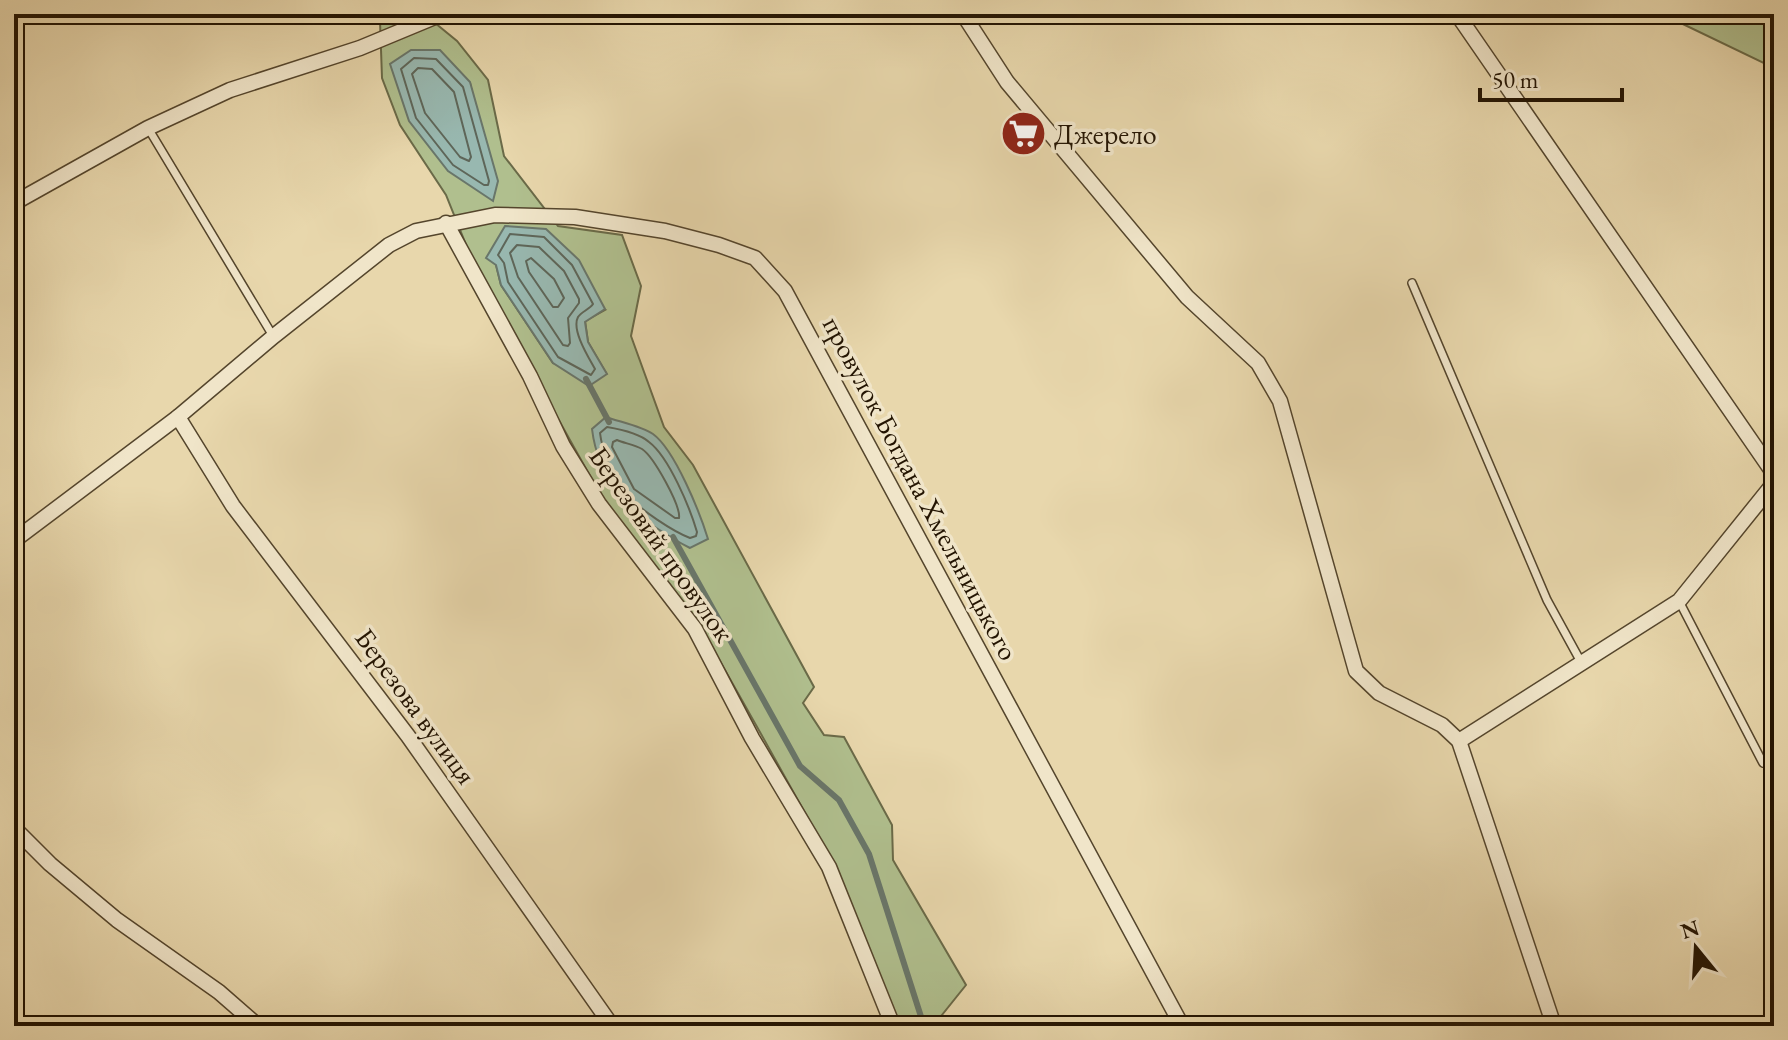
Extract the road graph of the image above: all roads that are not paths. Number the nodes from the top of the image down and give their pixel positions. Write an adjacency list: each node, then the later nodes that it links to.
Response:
1 (442, 14): 4 (street)
2 (963, 14): 15 (street)
3 (1457, 14): 10 (street)
4 (148, 128): 5 (street); 8 (lane)
5 (14, 203)
6 (446, 223): 8 (street, провулок Богдана Хмельницького); 20 (street, Березовий провулок); 21 (street, провулок Богдана Хмельницького)
7 (1412, 283): 14 (lane)
8 (274, 336): 9 (street, провулок Богдана Хмельницького)
9 (178, 417): 12 (street, провулок Богдана Хмельницького); 19 (street, Березова вулиця)
10 (1774, 474)
11 (1774, 483): 13 (street)
12 (20, 536)
13 (1679, 601): 14 (street); 16 (lane)
14 (1581, 662): 15 (street)
15 (1459, 741): 22 (street)
16 (1763, 763)
17 (14, 828): 18 (street)
18 (258, 1026)
19 (612, 1026)
20 (893, 1026)
21 (1182, 1026)
22 (1554, 1026)

